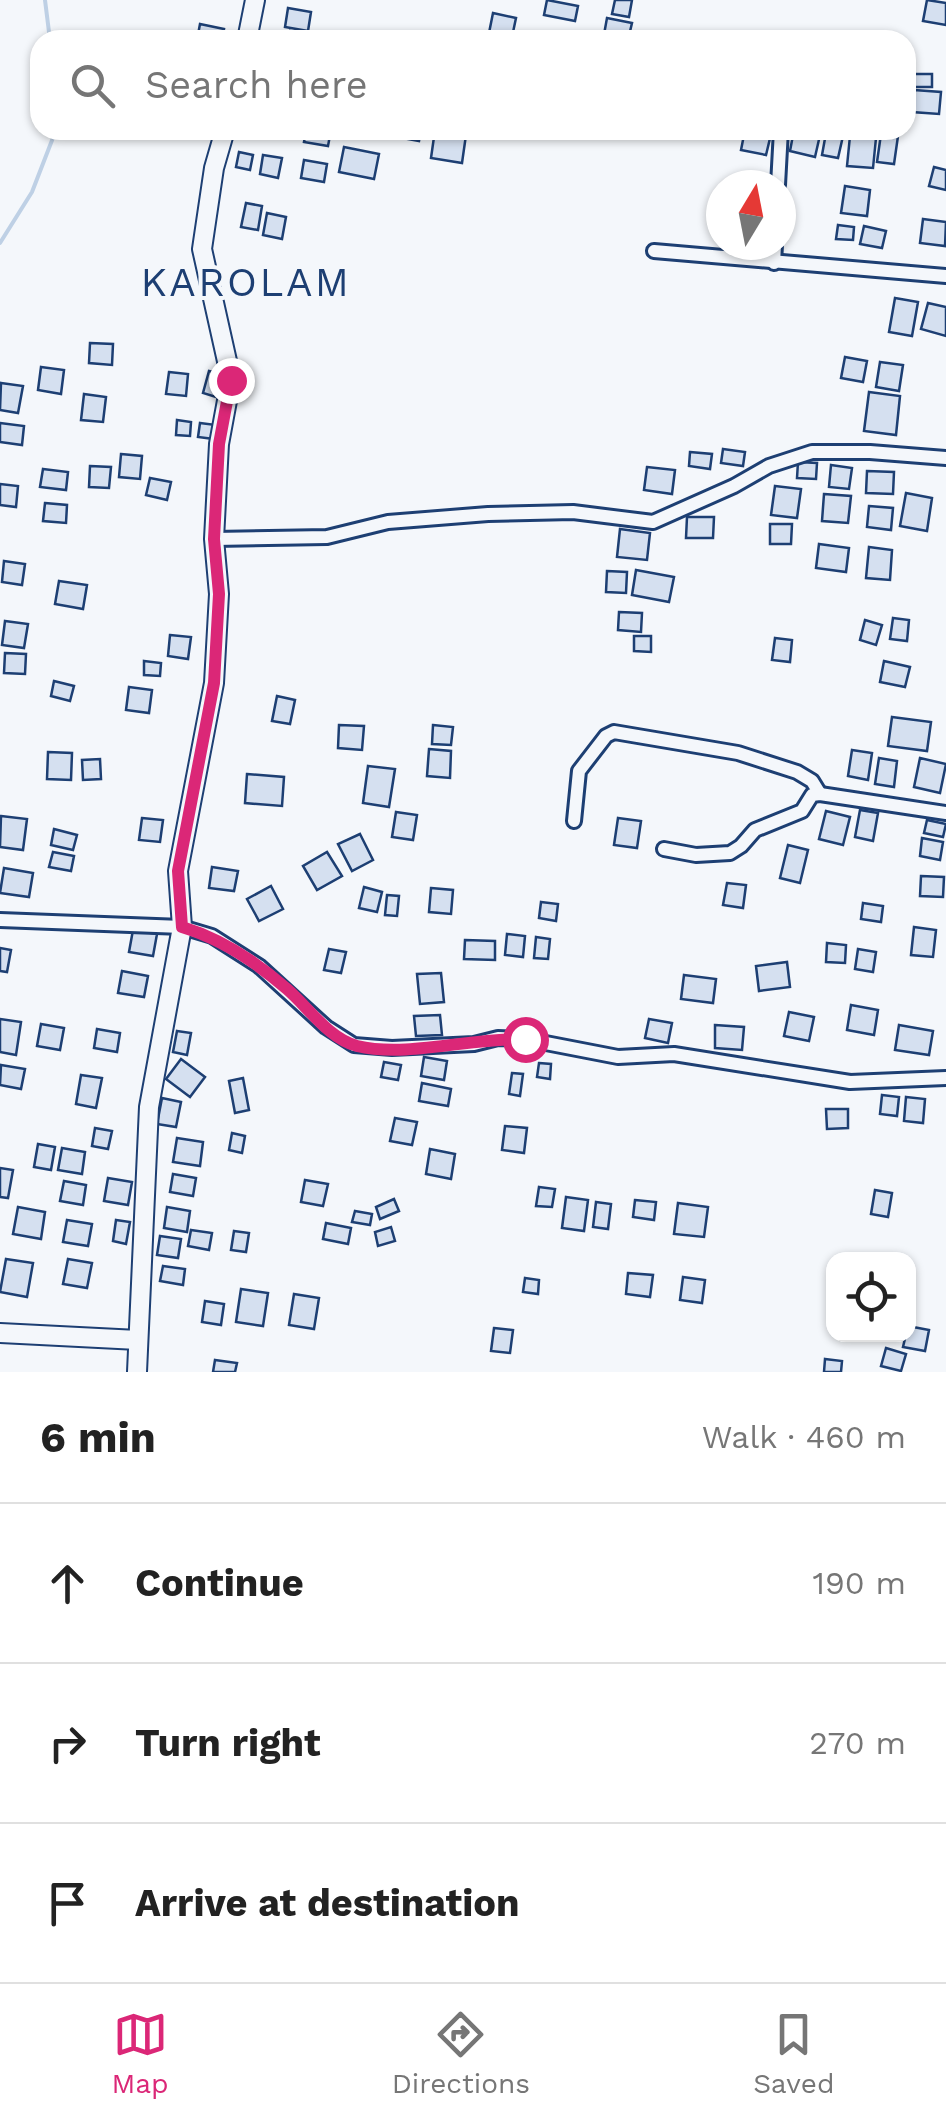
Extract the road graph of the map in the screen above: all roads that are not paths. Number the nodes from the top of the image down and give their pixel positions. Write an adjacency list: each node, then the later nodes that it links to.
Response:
1 (254, 0): 2 (main road)
2 (249, 30)
3 (221, 140): 11 (main road)
4 (780, 140): 5 (street)
5 (779, 170)
6 (654, 251): 8 (street)
7 (774, 260): 8 (street)
8 (774, 263): 9 (street)
9 (946, 276)
10 (946, 458): 11 (street)
11 (214, 539): 17 (main road)
12 (820, 794): 13 (street); 14 (street); 15 (street)
13 (946, 813)
14 (574, 820)
15 (664, 849)
16 (0, 920): 17 (street)
17 (182, 927): 18 (street); 20 (main road)
18 (946, 1078)
19 (0, 1333): 20 (main road)
20 (138, 1340): 21 (main road)
21 (137, 1372)

